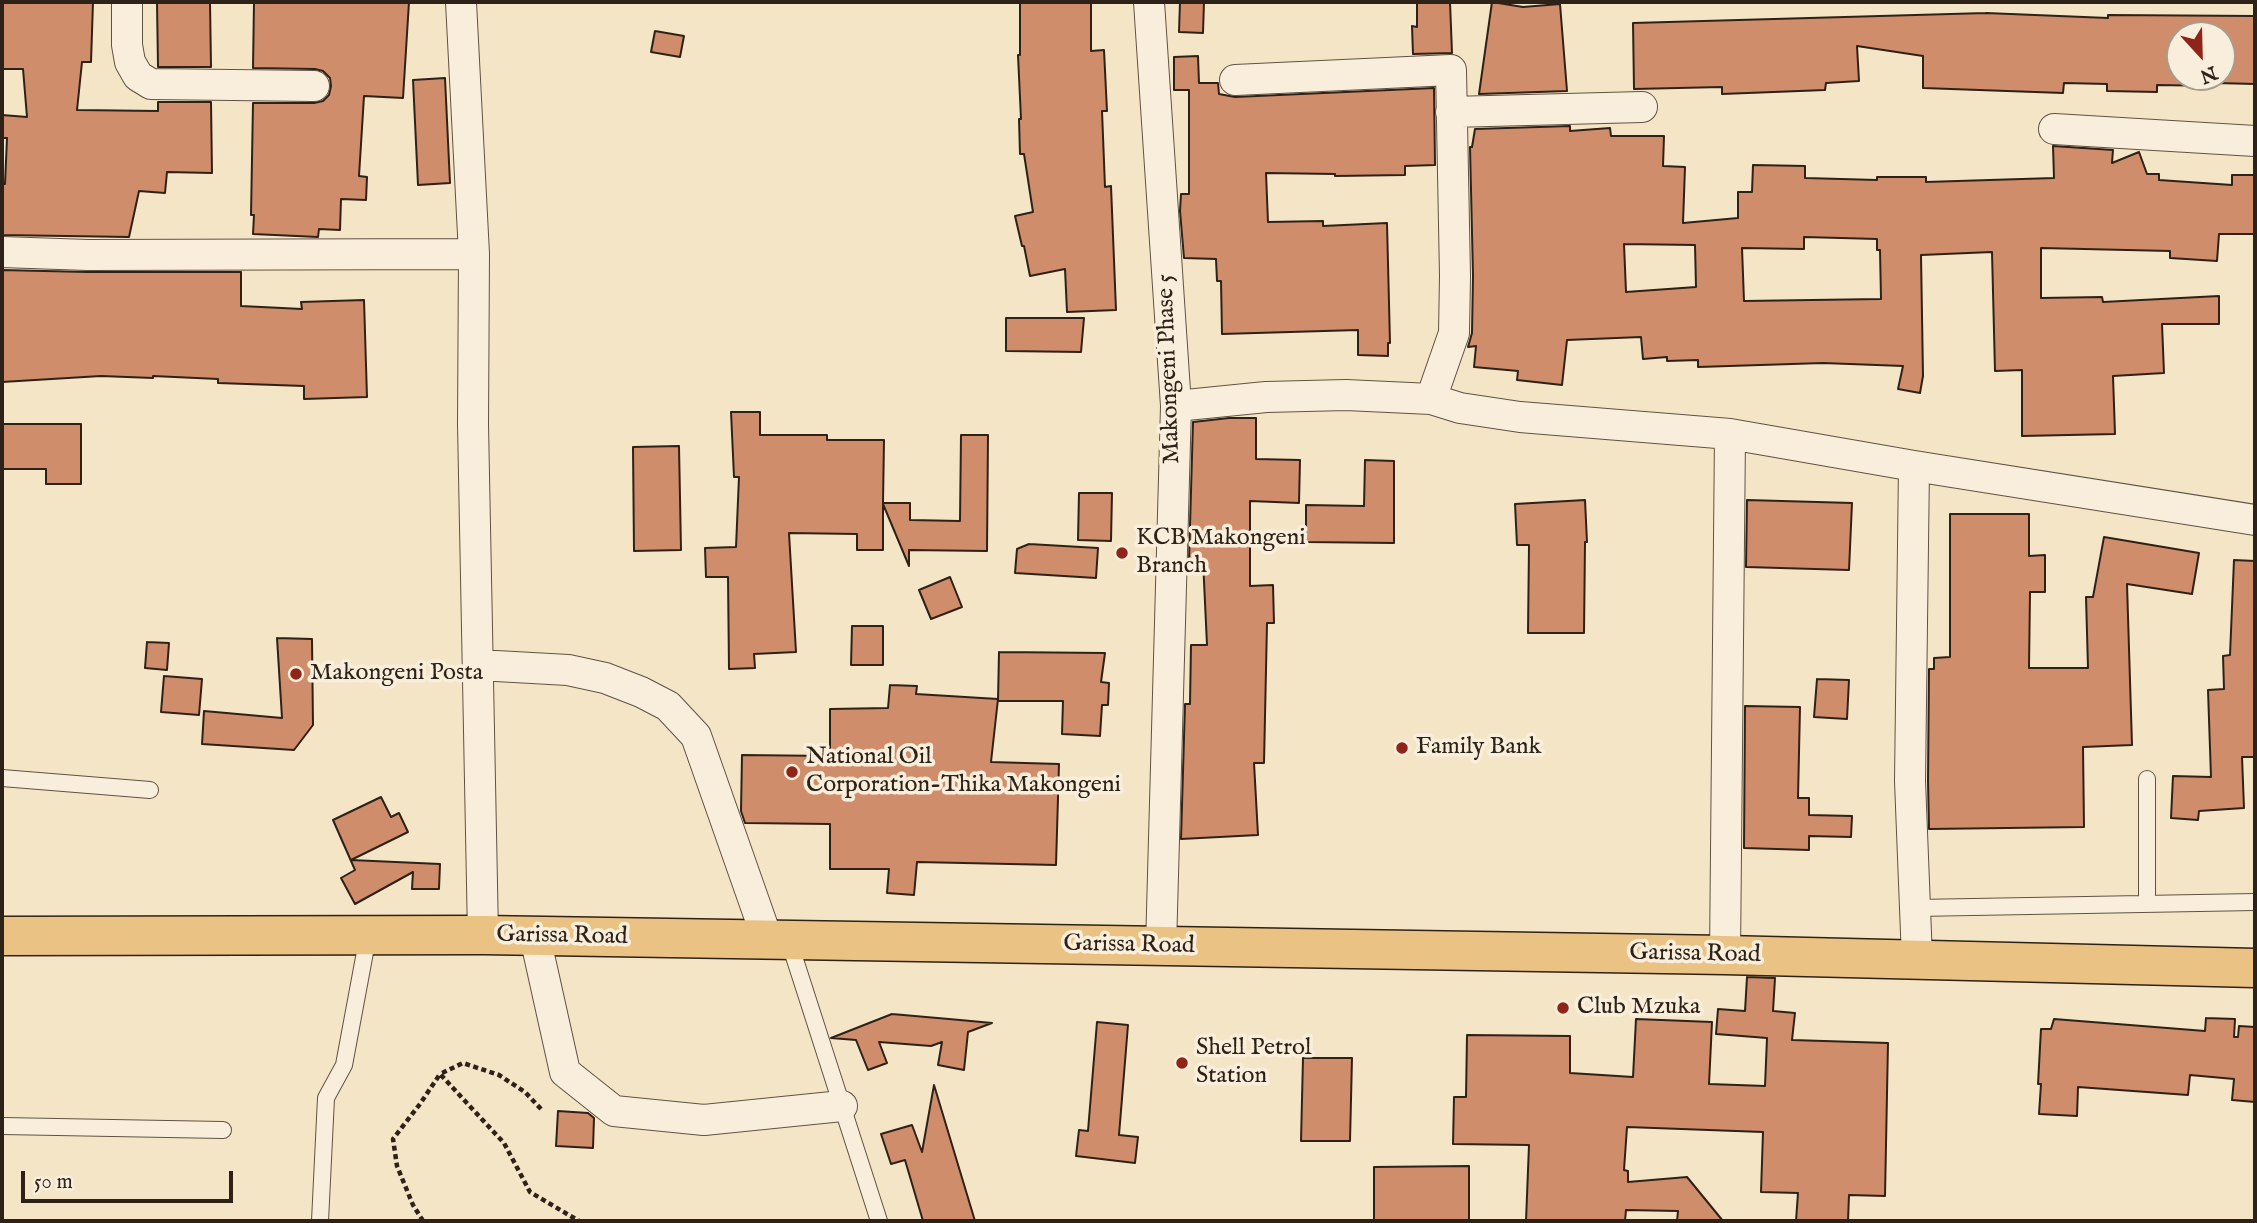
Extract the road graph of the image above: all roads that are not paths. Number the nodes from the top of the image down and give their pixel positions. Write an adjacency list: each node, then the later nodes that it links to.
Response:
1 (127, 2): 5 (street)
2 (461, 2): 11 (street)
3 (1149, 2): 13 (street, Makongeni Phase 5)
4 (1235, 80): 7 (street)
5 (314, 86)
6 (1642, 107): 7 (street)
7 (1451, 112): 12 (street)
8 (2054, 129): 9 (street)
9 (2255, 141)
10 (2, 252): 11 (street)
11 (474, 254): 17 (street)
12 (1431, 399): 13 (street); 14 (street)
13 (1176, 406): 29 (street, Makongeni Phase 5)
14 (1730, 434): 15 (street); 30 (street)
15 (1914, 466): 16 (street); 23 (street)
16 (2255, 520)
17 (478, 665): 24 (street); 28 (street)
18 (2, 778): 20 (lane)
19 (2147, 779): 22 (lane)
20 (150, 790)
21 (2255, 902): 22 (lane)
22 (2147, 904): 23 (lane)
23 (1916, 908): 31 (street)
24 (483, 935): 26 (highway, Garissa Road); 27 (highway, Garissa Road)
25 (2, 936): 26 (highway, Garissa Road)
26 (368, 936): 36 (lane)
27 (535, 937): 28 (highway, Garissa Road); 33 (street)
28 (778, 941): 29 (highway, Garissa Road); 33 (lane)
29 (1161, 947): 30 (highway, Garissa Road)
30 (1725, 955): 31 (highway, Garissa Road)
31 (1917, 959): 32 (highway, Garissa Road)
32 (2255, 968)
33 (842, 1106): 37 (lane)
34 (2, 1126): 35 (lane)
35 (223, 1130)
36 (320, 1221)
37 (879, 1221)

